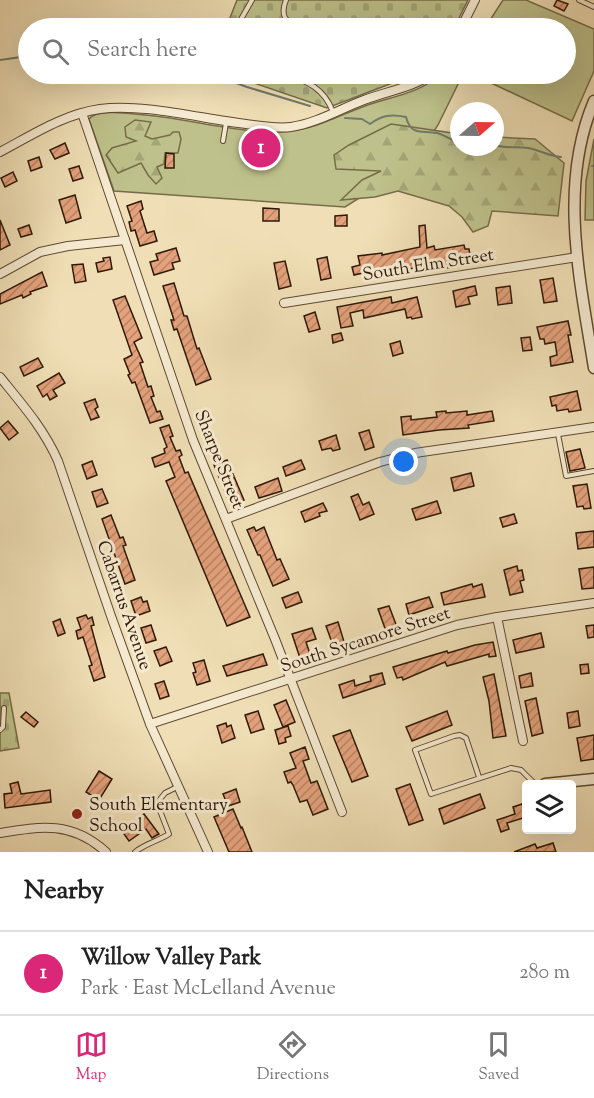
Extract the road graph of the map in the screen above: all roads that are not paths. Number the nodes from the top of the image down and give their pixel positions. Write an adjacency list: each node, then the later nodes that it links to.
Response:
1 (252, 0): 7 (lane)
2 (286, 0): 8 (lane)
3 (475, 0): 9 (street)
4 (579, 0): 6 (lane)
5 (594, 1): 6 (lane)
6 (593, 7)
7 (242, 18)
8 (285, 18)
9 (466, 18)
10 (311, 84): 14 (lane)
11 (415, 84): 14 (street)
12 (594, 100): 19 (street)
13 (82, 113): 15 (street); 17 (street); 18 (street, Sharpe Street)
14 (334, 113): 15 (street)
15 (226, 122): 16 (lane)
16 (223, 141)
17 (0, 152)
18 (125, 240): 20 (street); 27 (street, Sharpe Street)
19 (577, 257): 21 (street, South Elm Street); 22 (street)
20 (0, 274)
21 (284, 303)
22 (594, 368)
23 (0, 377): 32 (street, Cabarrus Avenue)
24 (594, 427): 25 (street)
25 (558, 432): 26 (lane); 27 (street)
26 (594, 471)
27 (226, 519): 30 (street, Sharpe Street)
28 (594, 603): 29 (street, South Sycamore Street)
29 (497, 617): 30 (street, South Sycamore Street); 34 (street)
30 (291, 680): 32 (street, South Sycamore Street); 40 (street, Sharpe Street)
31 (4, 708): 33 (lane)
32 (150, 724): 39 (street, Cabarrus Avenue)
33 (0, 730)
34 (523, 741)
35 (479, 777): 35 (lane); 37 (lane)
36 (594, 779): 38 (street)
37 (531, 780)
38 (576, 781)
39 (179, 786): 43 (lane); 44 (street, Cabarrus Avenue)
40 (342, 812)
41 (0, 832): 42 (street)
42 (106, 852)
43 (135, 852)
44 (208, 852)

